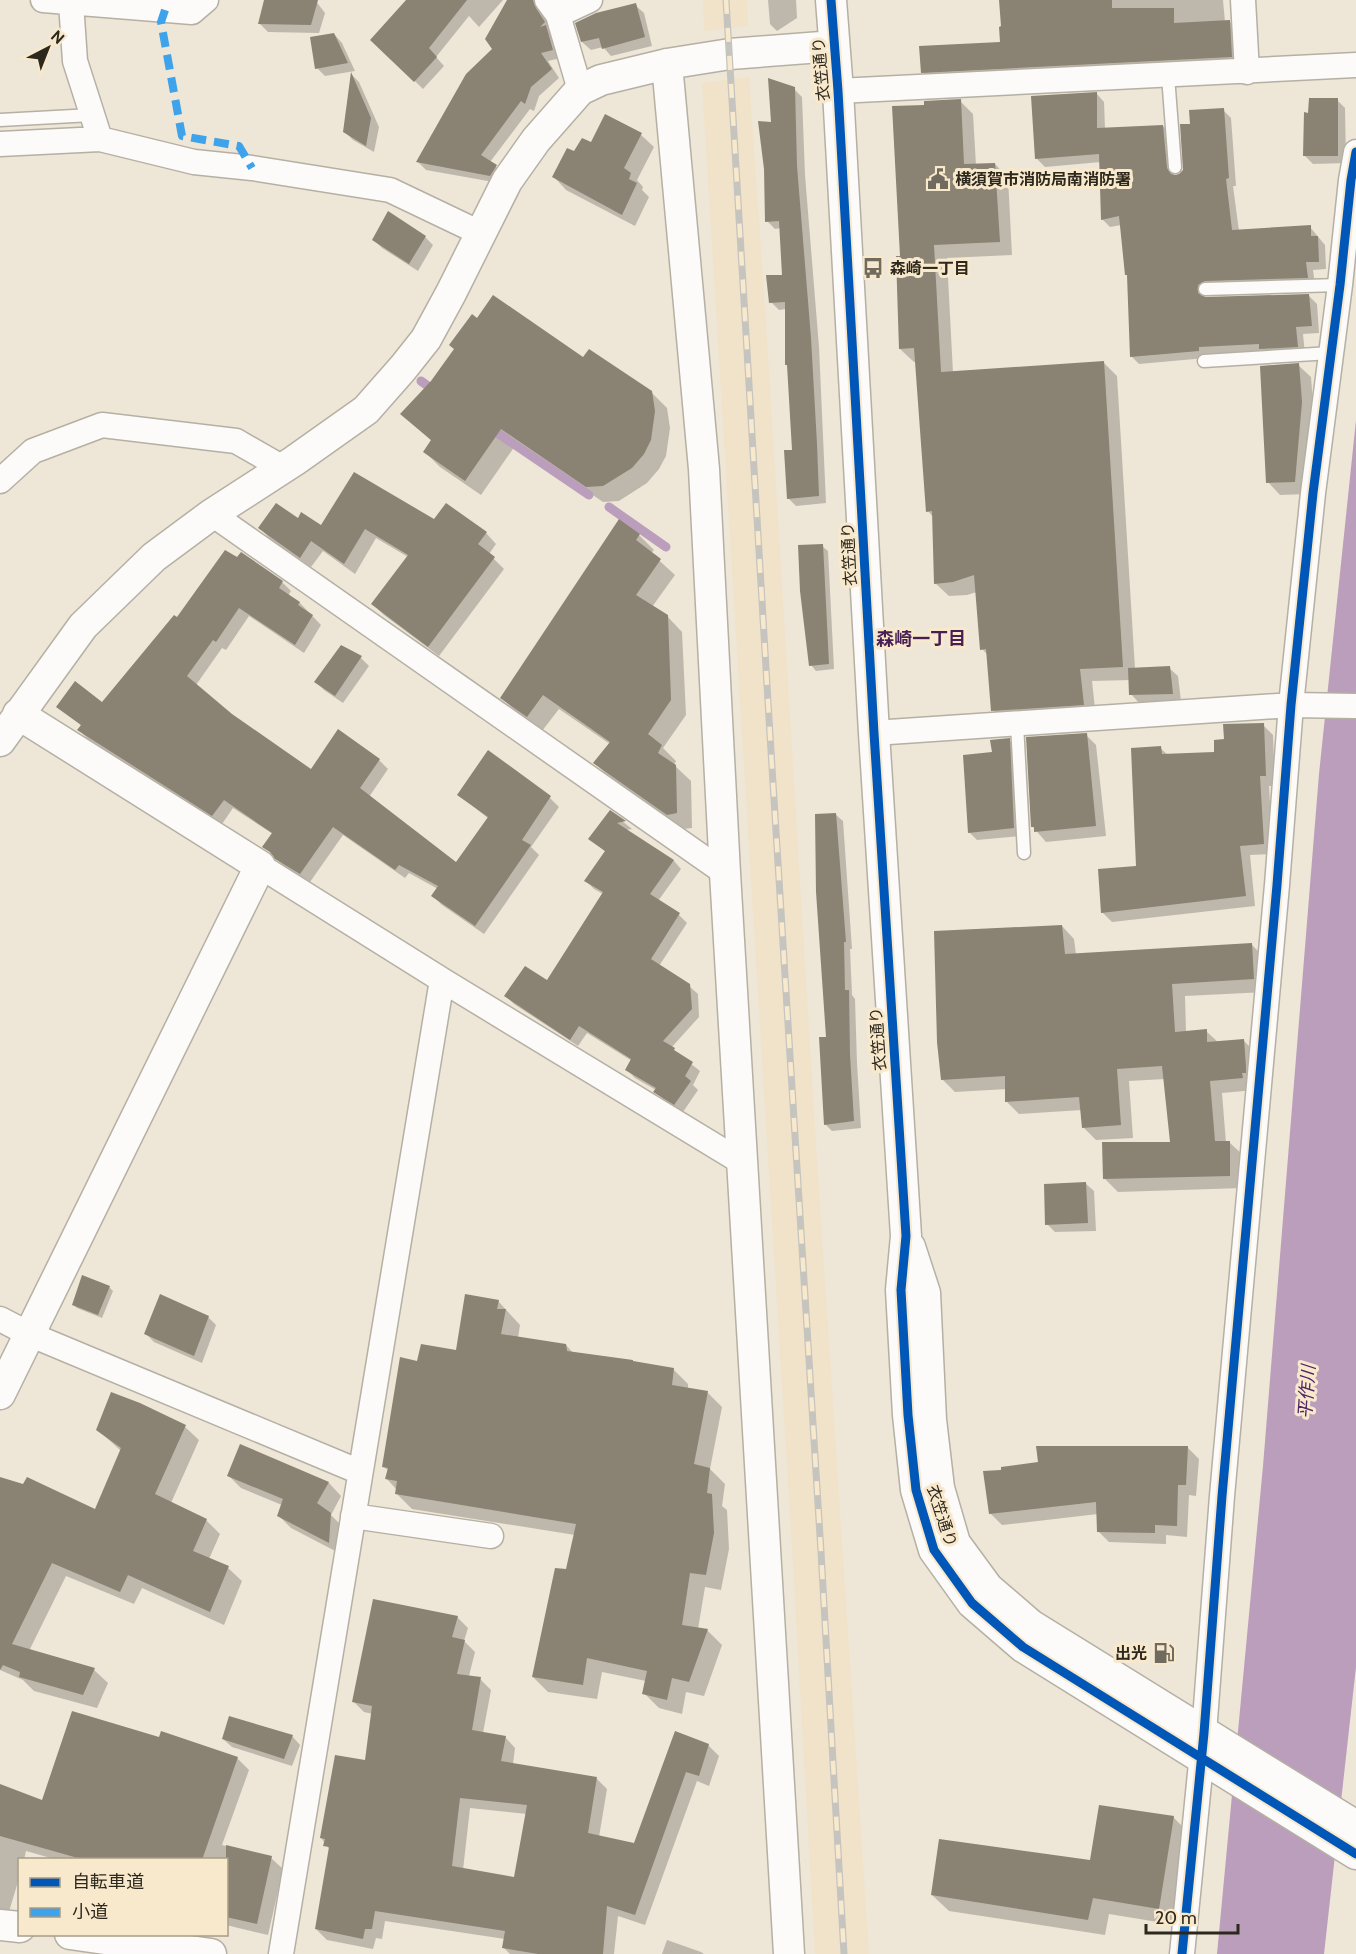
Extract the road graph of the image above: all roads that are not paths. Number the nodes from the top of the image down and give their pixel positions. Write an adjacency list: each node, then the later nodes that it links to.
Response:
1 (43, 0): 6 (street)
2 (206, 0): 6 (street)
3 (590, 0): 7 (street)
4 (831, 0): 8 (street, 衣笠通り)
5 (1243, 0): 11 (street)
6 (71, 3): 15 (street)
7 (553, 7): 13 (street)
8 (834, 46): 9 (street); 14 (street, 衣笠通り)
9 (667, 64): 13 (street); 37 (street)
10 (1356, 65): 11 (street)
11 (1247, 72): 12 (street)
12 (1168, 76): 14 (street); 20 (lane)
13 (580, 90): 21 (street)
14 (838, 91): 33 (street, 衣笠通り)
15 (92, 115): 16 (lane); 17 (street)
16 (0, 120)
17 (100, 140): 18 (street); 21 (street)
18 (0, 144)
19 (1356, 152): 22 (street)
20 (1175, 167)
21 (480, 233): 26 (street)
22 (1340, 285): 23 (lane); 24 (street)
23 (1205, 289)
24 (1331, 353): 25 (lane); 29 (street)
25 (1204, 361)
26 (283, 468): 27 (street); 28 (street)
27 (0, 481)
28 (212, 514): 31 (street); 37 (street)
29 (1298, 705): 30 (street); 32 (street); 46 (street)
30 (1356, 706)
31 (18, 714): 34 (street); 36 (street)
32 (1017, 724): 33 (street); 35 (lane)
33 (874, 733): 46 (street, 衣笠通り)
34 (0, 741)
35 (1024, 853)
36 (260, 866): 38 (street); 41 (street)
37 (725, 873): 39 (street)
38 (442, 980): 39 (street); 43 (street)
39 (743, 1163): 53 (street)
40 (0, 1319): 41 (street)
41 (29, 1334): 42 (street); 43 (street)
42 (0, 1394)
43 (360, 1472): 44 (street)
44 (353, 1516): 45 (street); 52 (street)
45 (491, 1536)
46 (1208, 1748): 47 (street, 衣笠通り); 54 (street)
47 (1352, 1838)
48 (0, 1925): 49 (street)
49 (18, 1928)
50 (77, 1936): 51 (street)
51 (211, 1954)
52 (281, 1954)
53 (789, 1954)
54 (1182, 1954)

